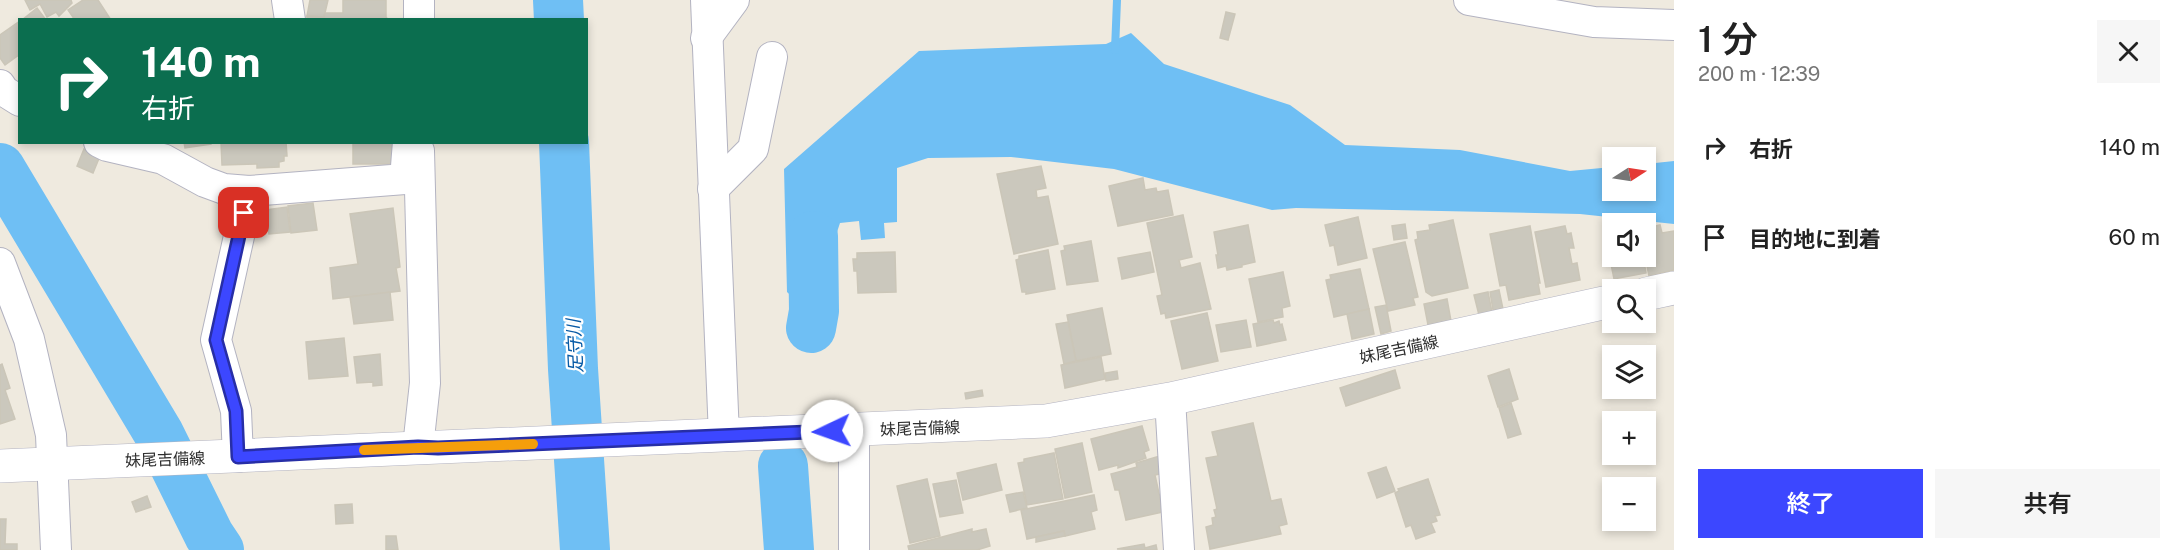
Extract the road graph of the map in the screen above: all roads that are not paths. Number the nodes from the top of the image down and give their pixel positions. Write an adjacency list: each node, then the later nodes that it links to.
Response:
1 (287, 0): 6 (street)
2 (419, 0): 7 (street)
3 (706, 0): 9 (street)
4 (734, 0): 9 (street)
5 (1469, 0): 8 (street)
6 (290, 18)
7 (419, 18)
8 (1674, 25)
9 (706, 38): 16 (street)
10 (772, 57): 16 (street)
11 (0, 85): 12 (street)
12 (18, 100)
13 (103, 144): 17 (street)
14 (408, 144): 17 (street)
15 (419, 144): 25 (street)
16 (713, 189): 24 (street)
17 (249, 191): 26 (street)
18 (0, 263): 27 (street)
19 (1674, 288): 20 (main road)
20 (1656, 292)
21 (1602, 303): 22 (main road, 妹尾吉備線)
22 (1170, 399): 23 (main road, 妹尾吉備線); 31 (street)
23 (854, 430): 24 (main road, 妹尾吉備線); 30 (street)
24 (716, 437): 25 (main road, 妹尾吉備線)
25 (428, 448): 26 (main road, 妹尾吉備線)
26 (225, 457): 27 (main road, 妹尾吉備線)
27 (51, 465): 28 (main road, 妹尾吉備線); 29 (street)
28 (0, 466)
29 (56, 550)
30 (854, 550)
31 (1179, 550)

